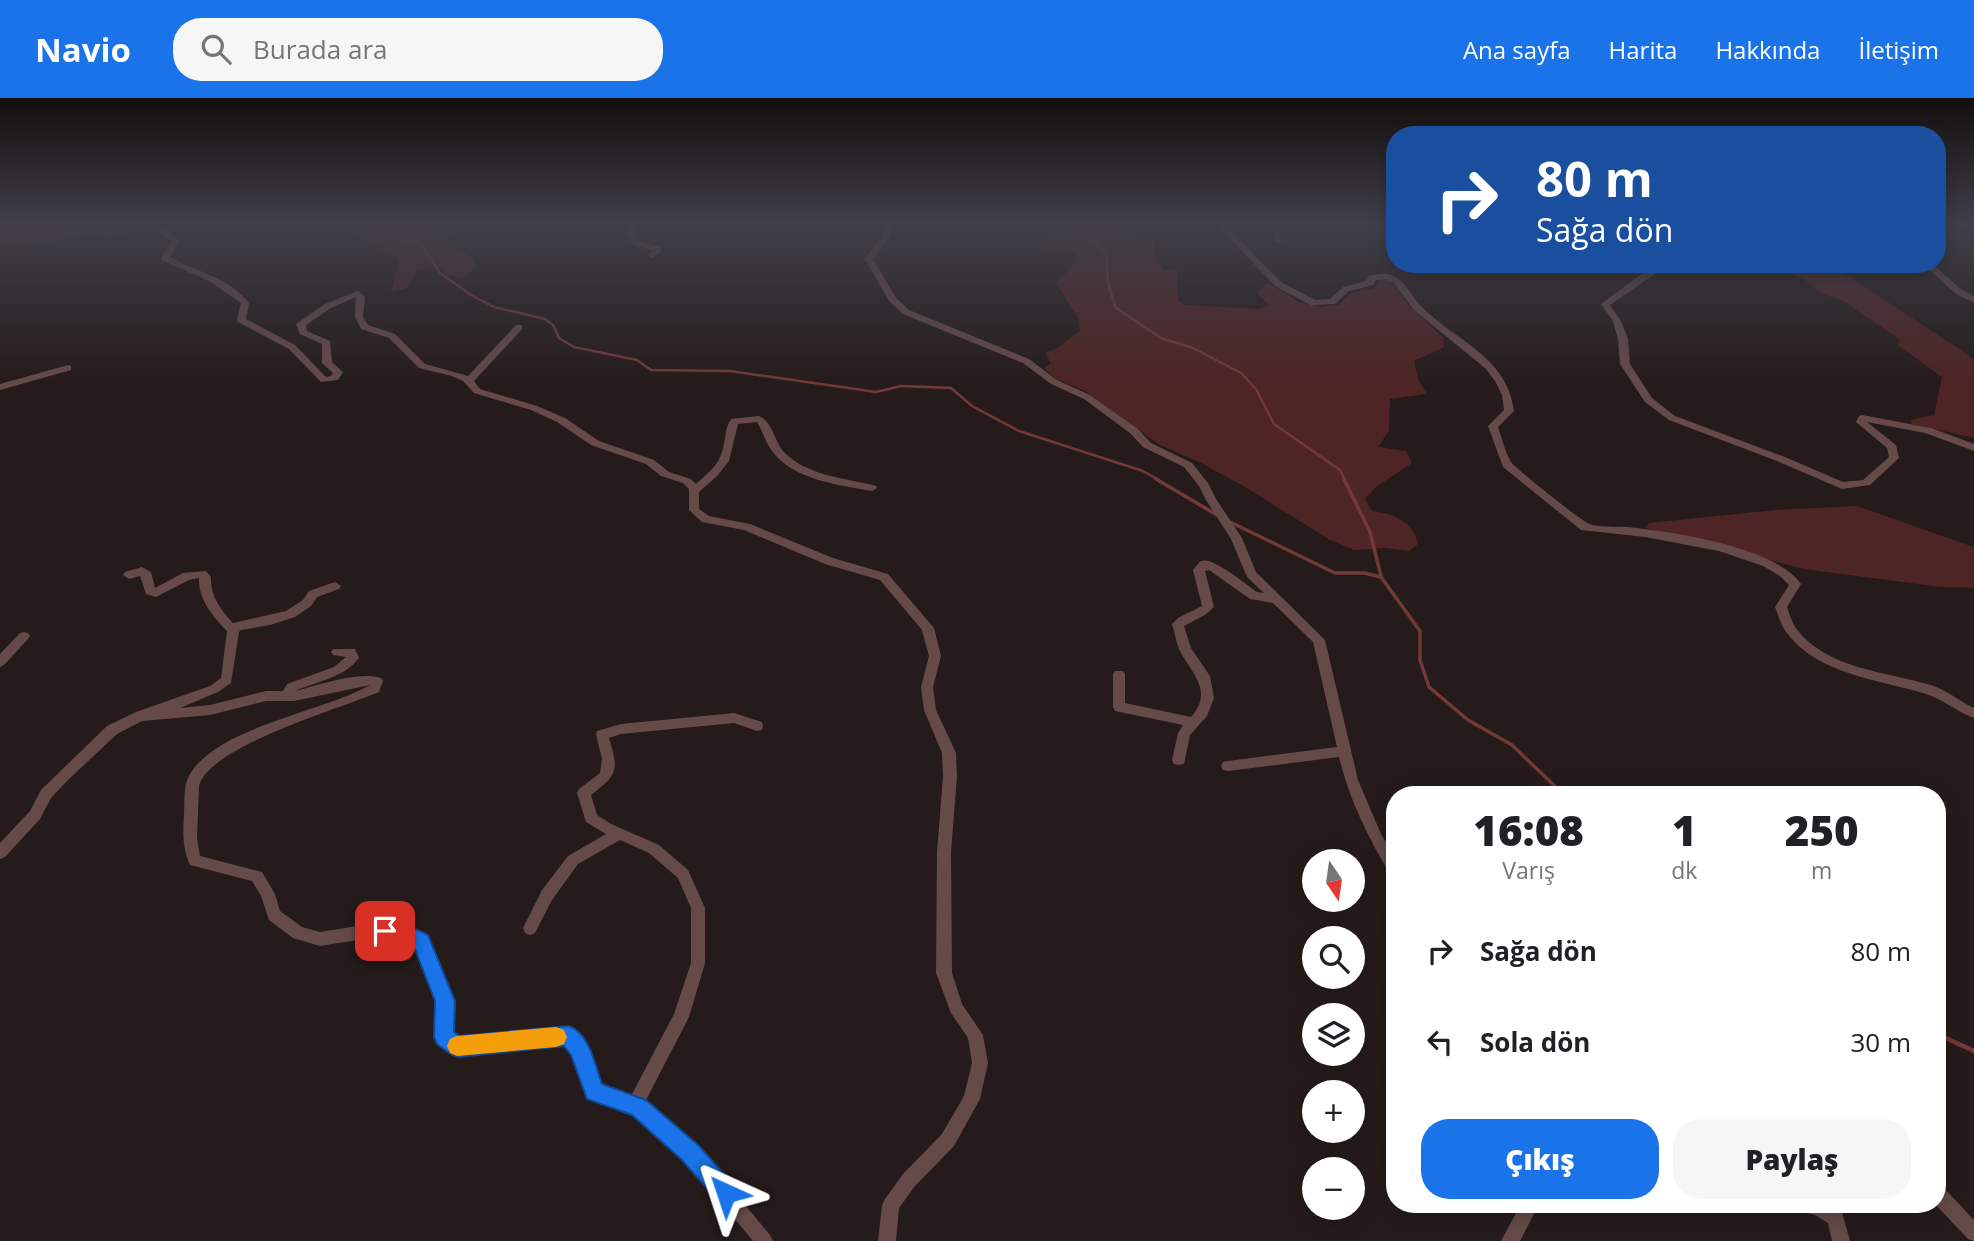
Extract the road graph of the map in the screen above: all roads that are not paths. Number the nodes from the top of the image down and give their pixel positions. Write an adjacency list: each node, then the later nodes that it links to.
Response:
1 (208, 277): 11 (street)
2 (880, 277): 18 (street)
3 (1272, 277): 4 (street)
4 (1375, 277)
5 (1390, 277): 25 (street)
6 (1642, 277): 13 (street)
7 (1942, 277): 8 (street)
8 (1974, 300)
9 (519, 327): 11 (street)
10 (68, 368): 12 (street)
11 (468, 381): 15 (street)
12 (0, 387)
13 (1974, 448)
14 (872, 488): 15 (street)
15 (693, 492): 42 (street)
16 (129, 575): 19 (street)
17 (335, 586): 19 (street)
18 (1277, 599): 27 (street); 29 (street)
19 (233, 630): 26 (street)
20 (23, 636): 22 (street)
21 (337, 652): 24 (street)
22 (0, 662)
23 (1119, 674): 27 (street)
24 (287, 695): 26 (street); 36 (street)
25 (1974, 713)
26 (140, 716): 33 (street)
27 (1193, 722): 30 (street)
28 (757, 726): 32 (street)
29 (1344, 751): 31 (street); 34 (street)
30 (1179, 761)
31 (1228, 766)
32 (619, 834): 35 (street); 36 (street)
33 (0, 853)
34 (1386, 855)
35 (530, 928)
36 (634, 1106): 41 (street)
37 (1946, 1203): 40 (street)
38 (1525, 1213): 43 (street)
39 (1828, 1213): 44 (street)
40 (1974, 1233)
41 (764, 1241)
42 (887, 1241)
43 (1510, 1241)
44 (1841, 1241)

